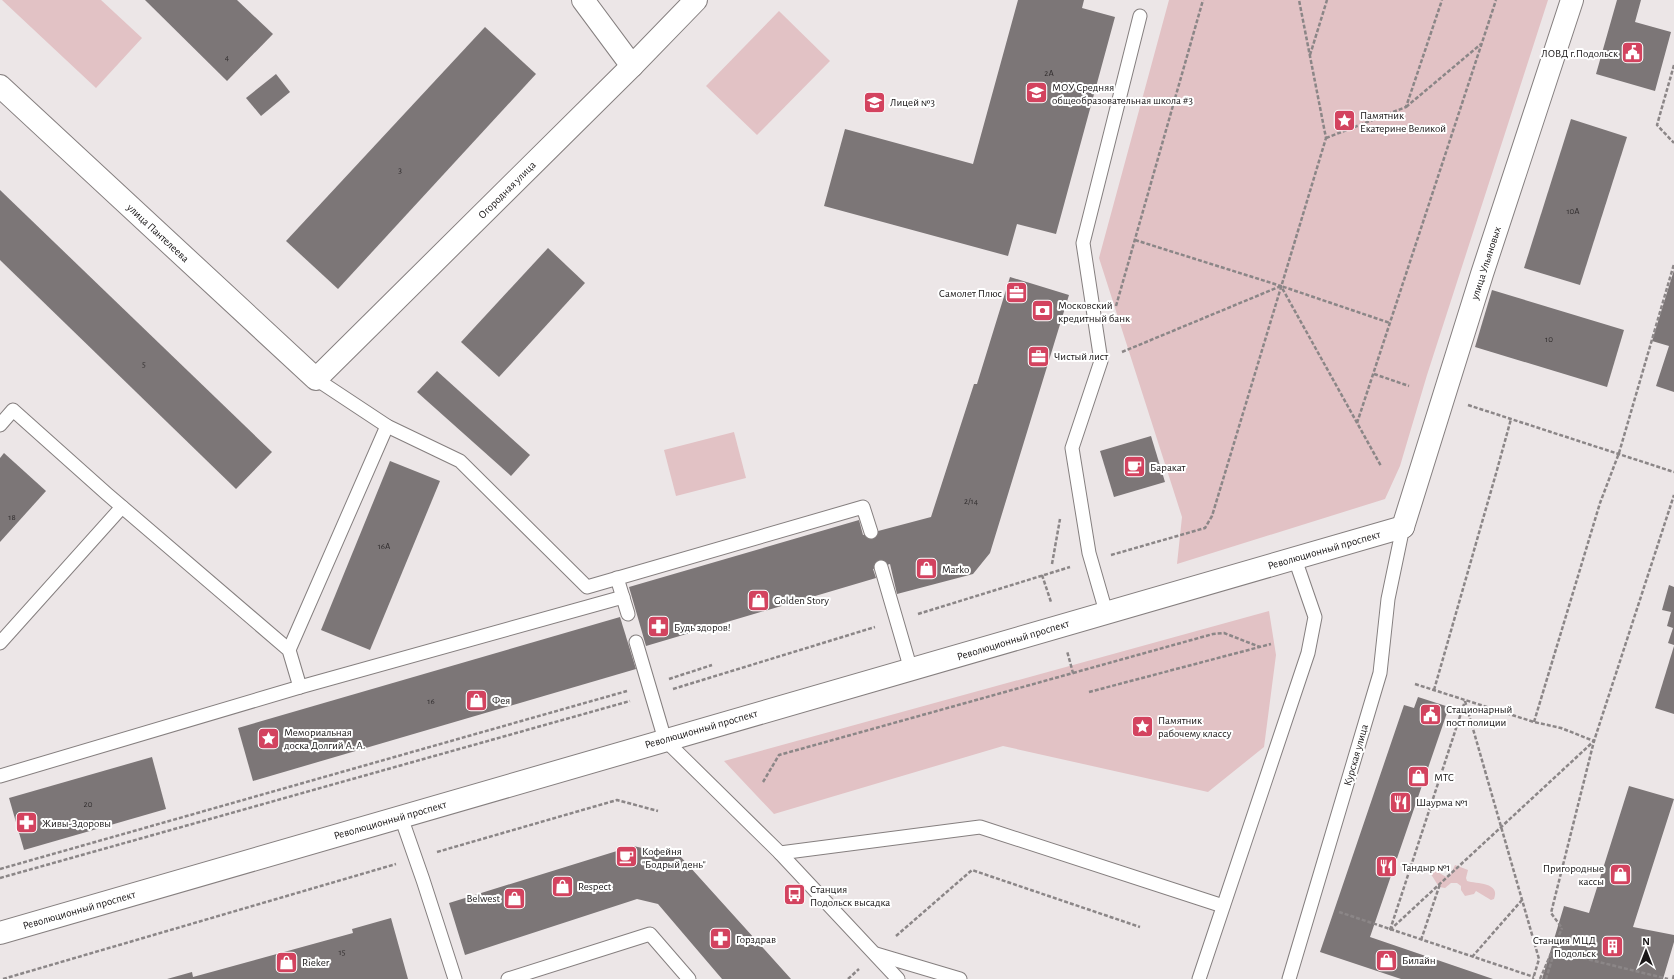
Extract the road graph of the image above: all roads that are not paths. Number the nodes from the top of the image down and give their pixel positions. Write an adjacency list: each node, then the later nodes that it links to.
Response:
1 (583, 0): 5 (street)
2 (696, 0): 5 (street, Огородная улица)
3 (1572, 0): 11 (street, улица Ульяновых)
4 (1140, 16): 19 (lane)
5 (632, 66): 7 (street, Огородная улица)
6 (0, 86): 7 (street, улица Пантелеева)
7 (316, 379): 9 (lane)
8 (0, 425): 10 (lane)
9 (387, 426): 16 (lane); 23 (lane)
10 (122, 507): 22 (lane); 23 (lane)
11 (1403, 527): 13 (street, Революционный проспект); 39 (lane, Курская улица)
12 (871, 532): 15 (lane)
13 (1295, 559): 19 (street, Революционный проспект); 30 (lane)
14 (881, 567): 24 (lane)
15 (617, 578): 16 (lane); 17 (lane)
16 (587, 587): 18 (lane)
17 (623, 597): 18 (lane); 20 (lane)
18 (593, 606): 25 (lane)
19 (1106, 612): 24 (street, Революционный проспект)
20 (628, 614)
21 (636, 642): 26 (lane)
22 (0, 643)
23 (289, 650): 25 (lane)
24 (911, 670): 26 (street, Революционный проспект)
25 (300, 687): 27 (lane)
26 (664, 740): 28 (street, Революционный проспект); 29 (lane)
27 (0, 776)
28 (401, 817): 31 (street, Революционный проспект); 33 (lane)
29 (780, 853): 30 (lane); 32 (lane)
30 (1223, 906): 38 (lane)
31 (0, 933)
32 (876, 954): 36 (lane); 37 (lane)
33 (455, 979)
34 (508, 979): 35 (lane)
35 (689, 979)
36 (898, 979)
37 (960, 979)
38 (1199, 979)
39 (1289, 979)

